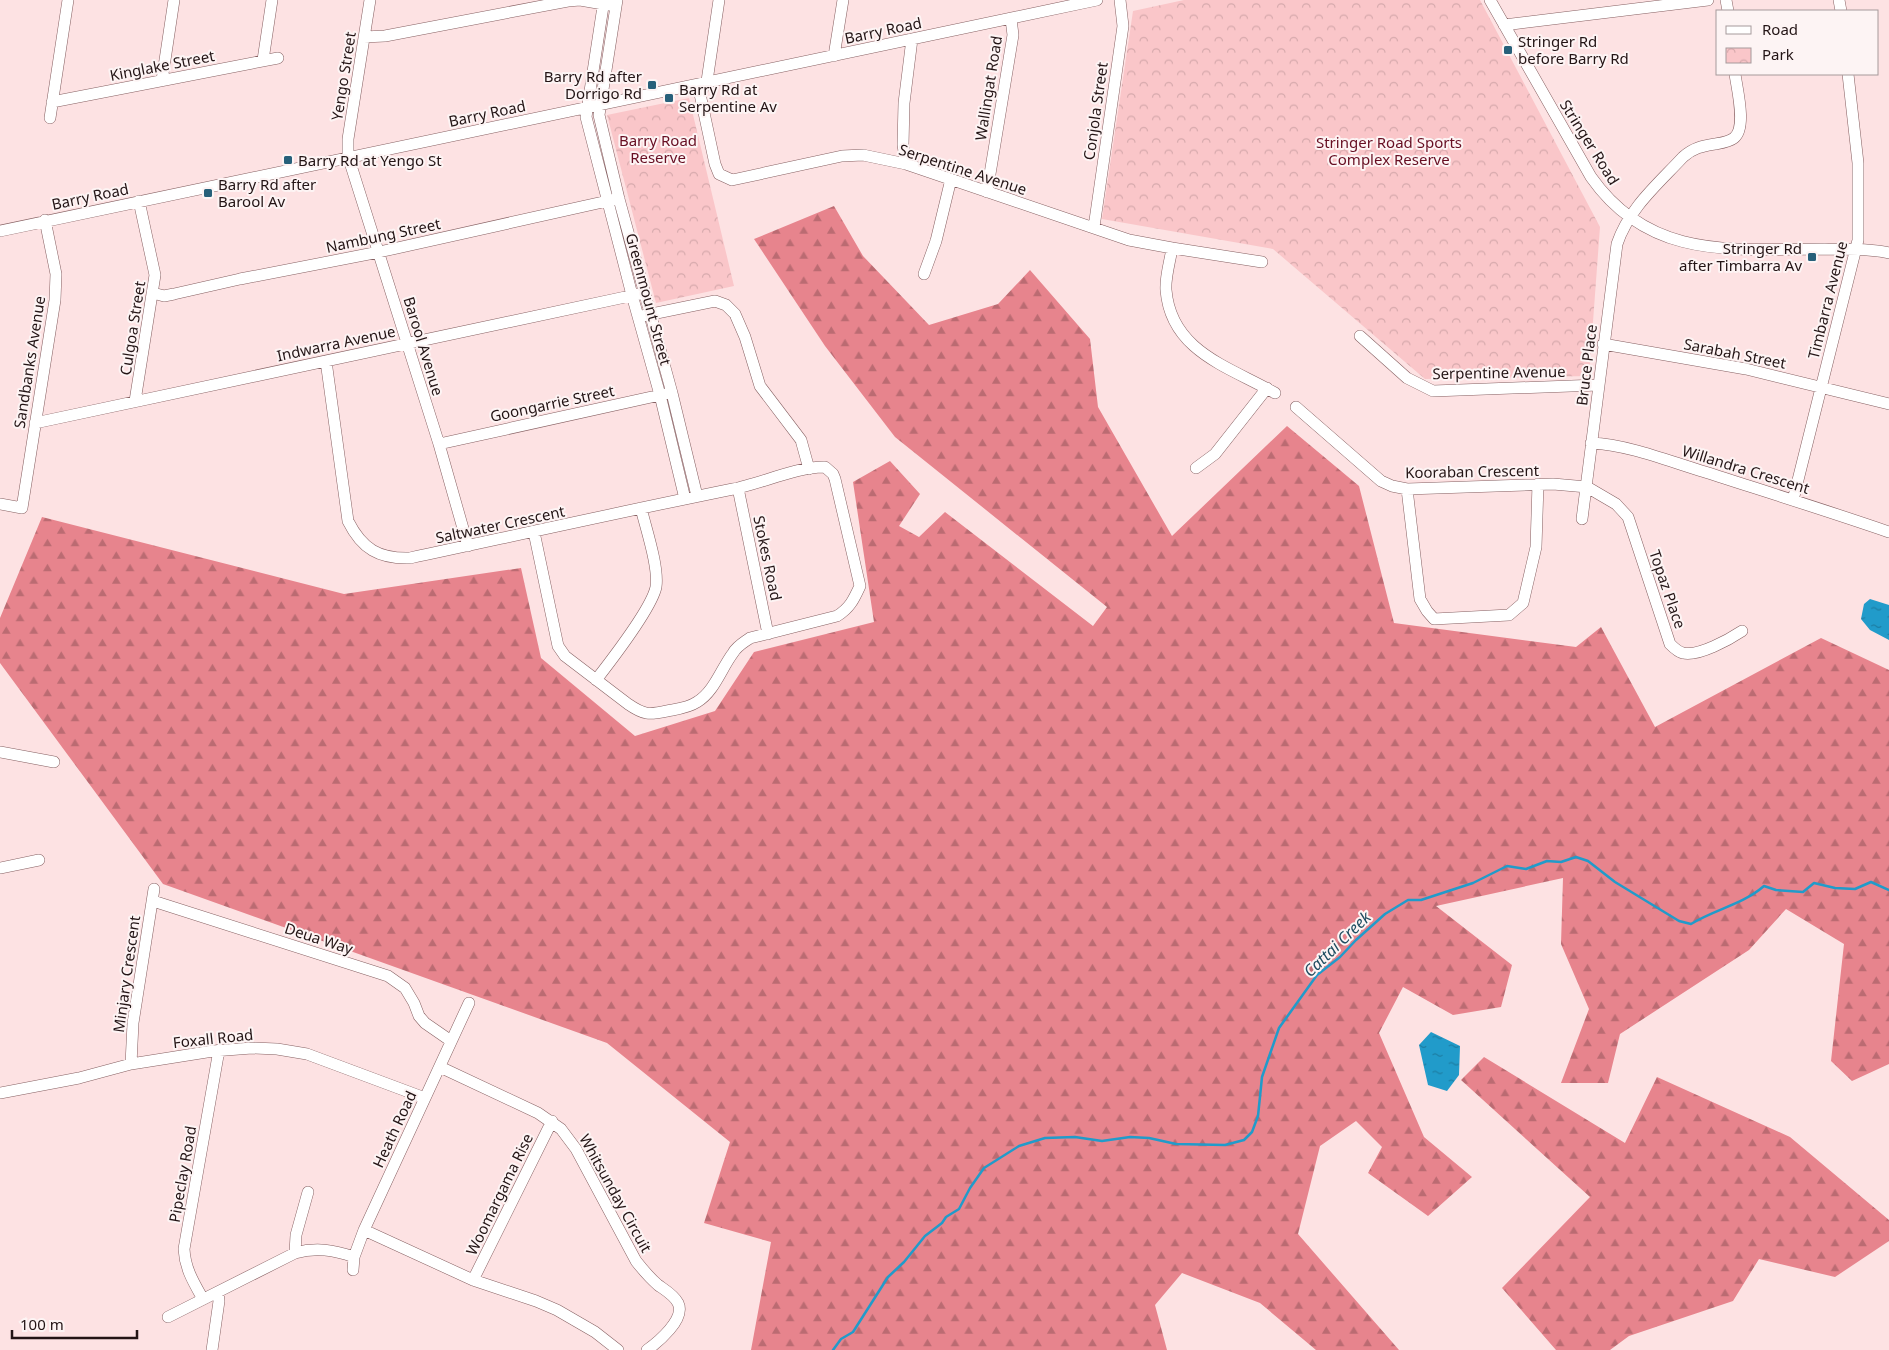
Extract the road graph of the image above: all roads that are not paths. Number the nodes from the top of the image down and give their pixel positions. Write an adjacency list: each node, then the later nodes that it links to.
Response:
1 (68, 0): 24 (street)
2 (174, 0): 22 (street)
3 (272, 0): 19 (street)
4 (370, 0): 15 (street, Yengo Street)
5 (719, 0): 23 (street, Serpentine Avenue)
6 (843, 0): 17 (street)
7 (1097, 0): 13 (street, Barry Road)
8 (1120, 0): 36 (street, Conjola Street)
9 (1490, 0): 14 (street, Stringer Road)
10 (1708, 0): 14 (street)
11 (604, 2): 12 (street); 15 (street); 25 (street)
12 (616, 3): 25 (street)
13 (1011, 19): 16 (street, Barry Road); 30 (street, Wallingat Road)
14 (1504, 25): 34 (street, Stringer Road)
15 (364, 37): 27 (street, Yengo Street)
16 (912, 39): 17 (street, Barry Road); 28 (street)
17 (834, 56): 23 (street, Barry Road)
18 (278, 58): 19 (street, Kinglake Street)
19 (263, 60): 22 (street, Kinglake Street)
20 (1735, 75): 34 (street, Bruce Place)
21 (1848, 75): 39 (street, Timbarra Avenue)
22 (162, 80): 24 (street, Kinglake Street)
23 (707, 82): 25 (street, Barry Road); 28 (street, Serpentine Avenue)
24 (52, 102): 26 (street)
25 (594, 106): 27 (street, Barry Road); 31 (street, Greenmount Street); 33 (street, Greenmount Street)
26 (50, 118)
27 (348, 156): 32 (street, Barry Road); 40 (street, Barool Avenue)
28 (906, 164): 29 (street, Serpentine Avenue)
29 (951, 179): 30 (street, Serpentine Avenue); 43 (street)
30 (987, 192): 36 (street, Serpentine Avenue)
31 (619, 199): 33 (street, Nambung Street); 45 (street, Greenmount Street)
32 (139, 201): 35 (street, Barry Road); 44 (street, Culgoa Street)
33 (607, 202): 40 (street, Nambung Street); 46 (street, Greenmount Street)
34 (1629, 218): 39 (street, Stringer Road); 50 (street, Bruce Place)
35 (45, 220): 37 (street, Barry Road); 59 (street, Sandbanks Avenue)
36 (1094, 227): 38 (street, Serpentine Avenue)
37 (0, 230)
38 (1172, 248): 42 (street, Serpentine Avenue); 62 (street)
39 (1856, 250): 41 (street, Stringer Road); 53 (street, Timbarra Avenue)
40 (379, 252): 44 (street, Nambung Street); 49 (street, Barool Avenue)
41 (1889, 253)
42 (1262, 262)
43 (924, 274)
44 (153, 293): 56 (street, Culgoa Street)
45 (644, 293): 46 (street, Indwarra Avenue); 47 (street, Greenmount Street)
46 (632, 295): 47 (street, Greenmount Street); 49 (street, Indwarra Avenue)
47 (644, 316): 54 (street, Greenmount Street); 55 (street, Greenmount Street); 63 (street)
48 (1360, 336): 52 (street, Serpentine Avenue)
49 (406, 344): 51 (street, Indwarra Avenue); 61 (street, Barool Avenue)
50 (1603, 344): 52 (street, Bruce Place); 53 (street, Sarabah Street)
51 (326, 360): 56 (street, Indwarra Avenue); 76 (street, Saltwater Crescent)
52 (1598, 385): 60 (street, Bruce Place)
53 (1820, 387): 57 (street, Sarabah Street); 70 (street, Timbarra Avenue)
54 (672, 392): 55 (street, Goongarrie Street); 68 (street, Greenmount Street)
55 (660, 395): 61 (street, Goongarrie Street); 69 (street, Greenmount Street)
56 (135, 401): 59 (street, Indwarra Avenue)
57 (1889, 404)
58 (1296, 407): 67 (street, Kooraban Crescent)
59 (35, 423): 71 (street, Sandbanks Avenue)
60 (1591, 443): 65 (street, Bruce Place); 70 (street, Willandra Crescent)
61 (439, 444): 76 (street, Barool Avenue)
62 (1196, 468)
63 (809, 469): 66 (street, Saltwater Crescent); 78 (street, Saltwater Crescent)
64 (1538, 484): 65 (street, Kooraban Crescent); 67 (street, Kooraban Crescent); 67 (street)
65 (1587, 487): 73 (street, Bruce Place); 77 (street, Topaz Place)
66 (738, 488): 68 (street, Saltwater Crescent); 78 (street, Stokes Road)
67 (1407, 490)
68 (697, 496): 69 (street, Saltwater Crescent)
69 (685, 499): 72 (street, Saltwater Crescent)
70 (1793, 500): 75 (street, Willandra Crescent)
71 (0, 504)
72 (641, 508): 74 (street, Saltwater Crescent); 79 (street)
73 (1582, 519)
74 (534, 532): 76 (street, Saltwater Crescent); 79 (street)
75 (1889, 532)
76 (468, 546)
77 (1742, 631)
78 (768, 634): 79 (street)
79 (596, 680)
80 (0, 752): 81 (street)
81 (54, 762)
82 (39, 860): 83 (street)
83 (0, 868)
84 (153, 895): 86 (street, Deua Way); 88 (street, Minjary Crescent)
85 (469, 1003): 86 (street, Heath Road)
86 (451, 1041): 89 (street, Heath Road)
87 (219, 1050): 88 (street, Foxall Road); 91 (street, Foxall Road); 100 (street, Pipeclay Road)
88 (131, 1064): 90 (street, Foxall Road)
89 (440, 1067): 91 (street, Heath Road); 92 (street, Whitsunday Circuit)
90 (0, 1093)
91 (425, 1098): 94 (street, Heath Road)
92 (552, 1121): 98 (street, Woomargama Rise); 104 (street, Whitsunday Circuit)
93 (308, 1192): 95 (street)
94 (364, 1230): 96 (street, Heath Road); 98 (street)
95 (295, 1252): 96 (street); 99 (street)
96 (354, 1257): 97 (street, Heath Road)
97 (353, 1270)
98 (473, 1280): 103 (street)
99 (218, 1292): 100 (street); 102 (street)
100 (203, 1299): 101 (street)
101 (168, 1317)
102 (212, 1350)
103 (618, 1350)
104 (647, 1350)

